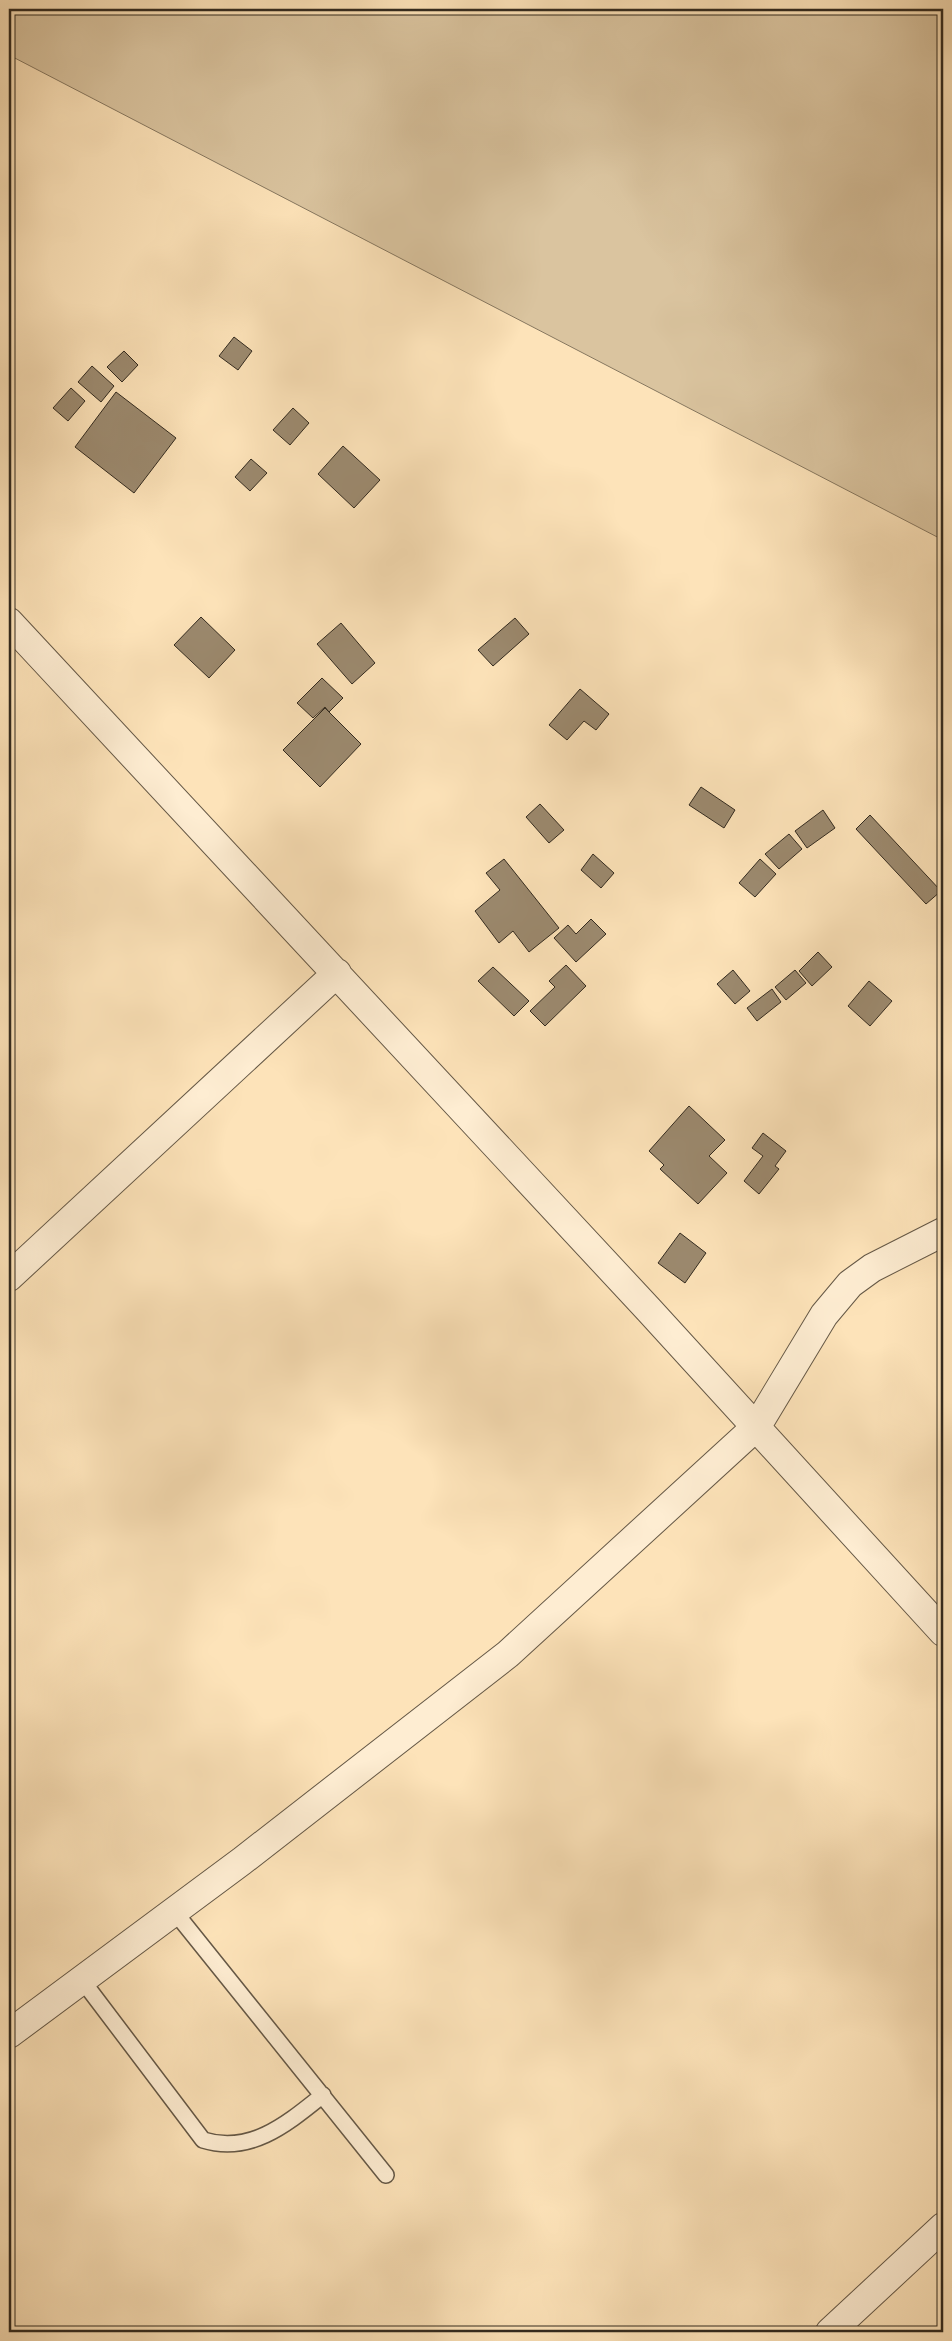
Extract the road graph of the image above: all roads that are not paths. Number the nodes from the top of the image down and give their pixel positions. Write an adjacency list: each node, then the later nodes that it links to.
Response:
1 (9, 622): 2 (street)
2 (337, 973): 4 (street); 5 (street)
3 (943, 1232): 5 (street)
4 (9, 1277)
5 (757, 1426): 6 (street); 7 (street)
6 (943, 1632)
7 (174, 1911): 8 (street); 10 (lane)
8 (82, 1980): 9 (street); 10 (lane)
9 (9, 2034)
10 (322, 2094): 11 (lane)
11 (386, 2175)
12 (943, 2227): 13 (street)
13 (830, 2332)

